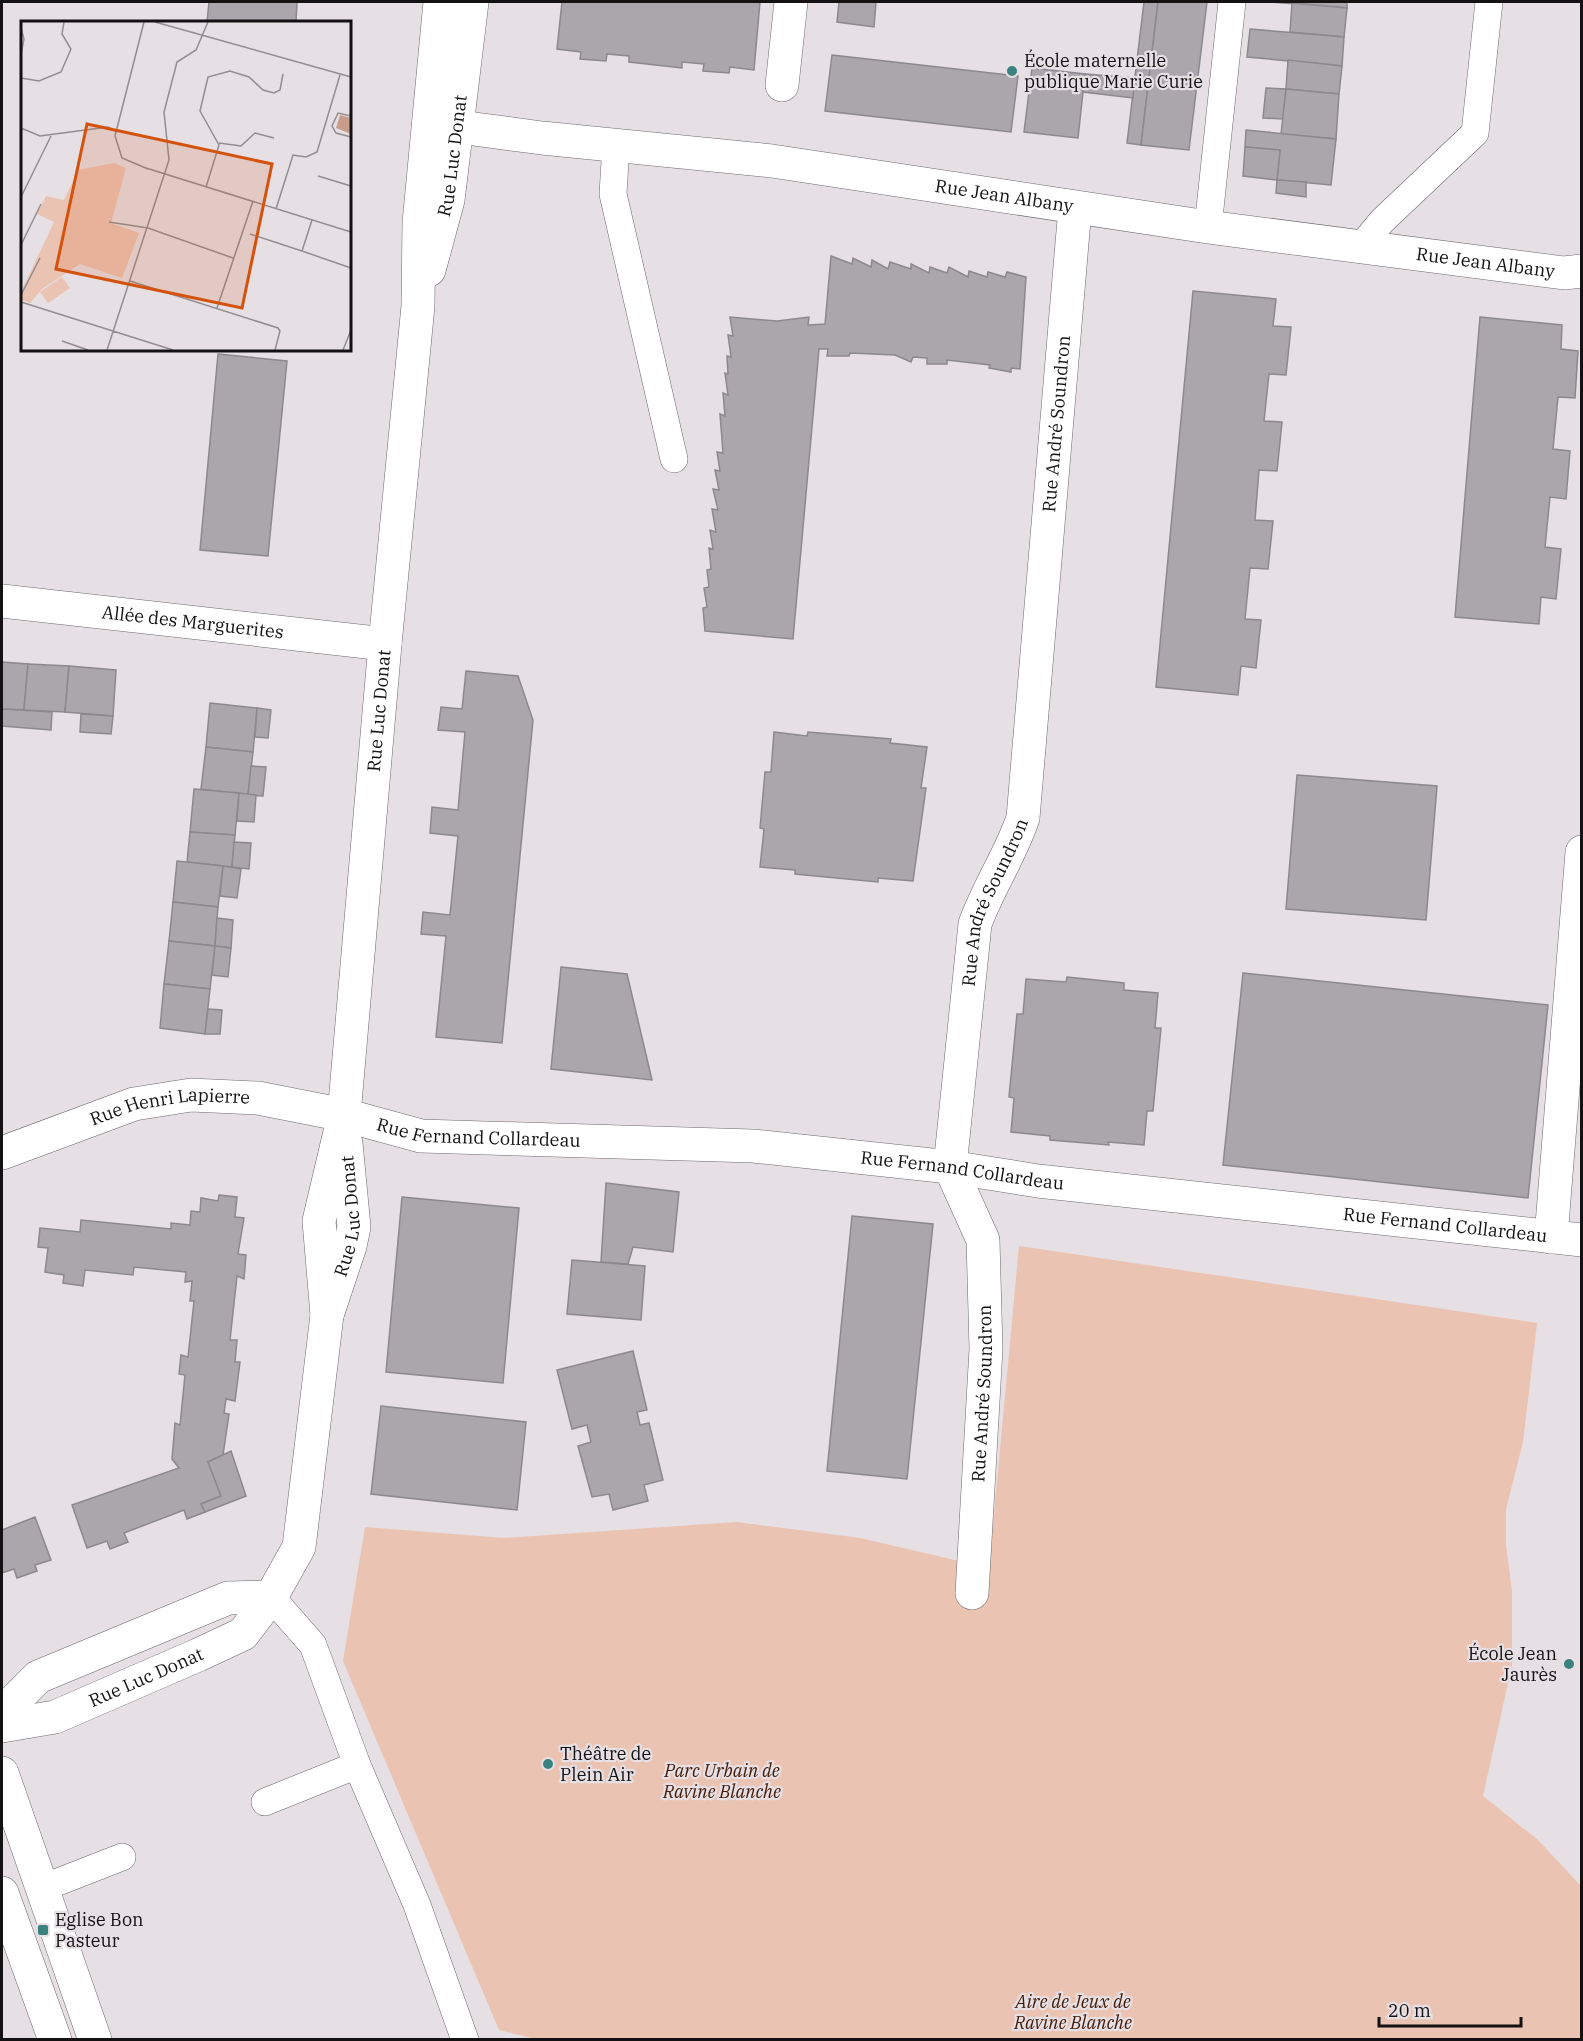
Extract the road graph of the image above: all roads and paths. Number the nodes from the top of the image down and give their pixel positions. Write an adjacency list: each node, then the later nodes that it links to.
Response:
1 (440, 2): 7 (street)
2 (472, 2): 7 (street, Rue Luc Donat)
3 (791, 2): 6 (street)
4 (1232, 2): 10 (lane)
5 (1489, 2): 11 (lane)
6 (782, 85)
7 (444, 125): 8 (street, Rue Jean Albany); 15 (street, Rue Luc Donat)
8 (616, 145): 9 (street, Rue Jean Albany); 13 (lane)
9 (1075, 208): 10 (street, Rue Jean Albany); 19 (street, Rue André Soundron)
10 (1208, 227): 11 (street, Rue Jean Albany)
11 (1359, 249): 12 (street, Rue Jean Albany)
12 (1581, 271)
13 (674, 459)
14 (2, 601): 15 (street, Allée des Marguerites)
15 (385, 644): 17 (street, Rue Luc Donat)
16 (1581, 852): 20 (street)
17 (344, 1115): 18 (street, Rue Henri Lapierre); 19 (street, Rue Fernand Collardeau); 22 (street, Rue Luc Donat)
18 (2, 1153)
19 (950, 1167): 20 (street, Rue Fernand Collardeau); 21 (street, Rue André Soundron)
20 (1566, 1238)
21 (972, 1593)
22 (271, 1597): 23 (street); 24 (street, Rue Luc Donat); 25 (lane)
23 (2, 1713)
24 (2, 1726)
25 (357, 1765): 27 (lane); 33 (lane)
26 (2, 1773): 29 (street)
27 (265, 1802)
28 (122, 1857): 29 (lane)
29 (40, 1889): 32 (street)
30 (2, 1893): 31 (street)
31 (55, 2040)
32 (95, 2040)
33 (465, 2040)

